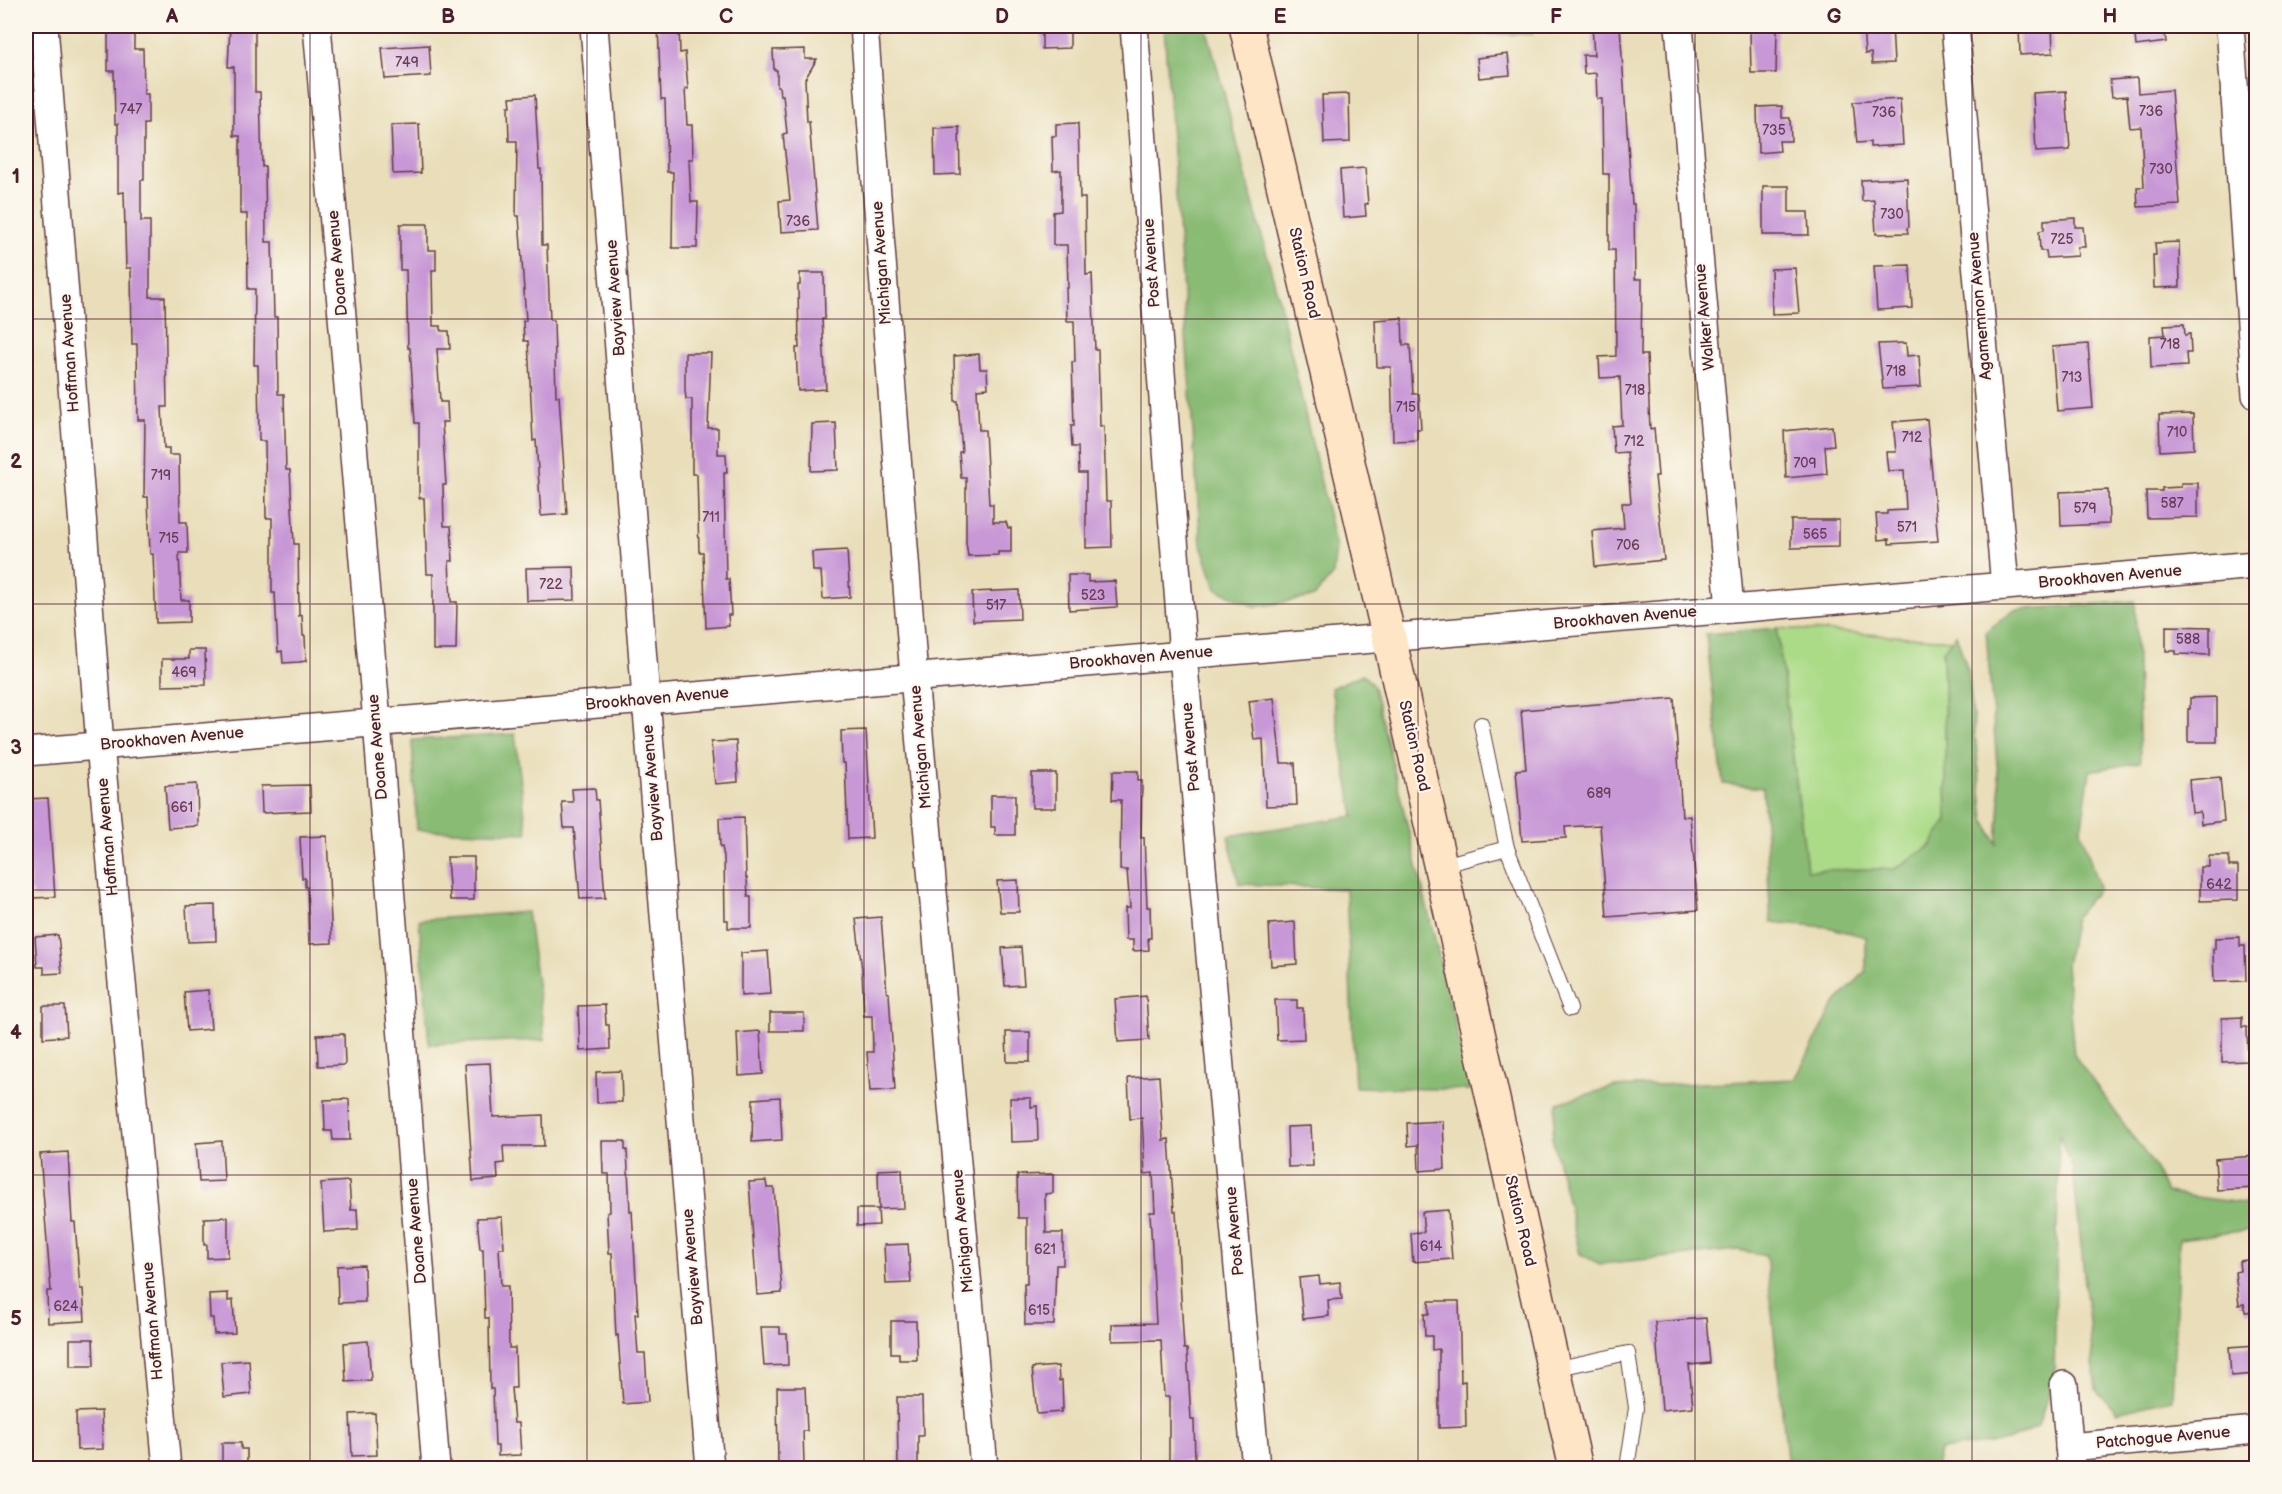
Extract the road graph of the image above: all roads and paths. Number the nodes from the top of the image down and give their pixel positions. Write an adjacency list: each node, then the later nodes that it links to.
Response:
1 (44, 26): 20 (street, Hoffman Avenue)
2 (317, 26): 18 (street, Doane Avenue)
3 (594, 26): 17 (street, Bayview Avenue)
4 (864, 26): 16 (street, Michigan Avenue)
5 (1134, 26): 15 (street, Post Avenue)
6 (1246, 26): 14 (main road, Station Road)
7 (1679, 26): 13 (street, Walker Avenue)
8 (1955, 26): 12 (street, Agamemnon Avenue)
9 (2230, 26): 10 (street)
10 (2256, 394)
11 (2256, 565): 12 (street, Brookhaven Avenue)
12 (2005, 586): 13 (street, Brookhaven Avenue)
13 (1730, 609): 14 (street, Brookhaven Avenue)
14 (1389, 637): 15 (street, Brookhaven Avenue); 23 (main road, Station Road)
15 (1183, 655): 16 (street, Brookhaven Avenue); 33 (street, Post Avenue)
16 (914, 677): 17 (street, Brookhaven Avenue); 32 (street, Michigan Avenue)
17 (646, 699): 18 (street, Brookhaven Avenue); 31 (street, Bayview Avenue)
18 (377, 722): 20 (street, Brookhaven Avenue); 30 (street, Doane Avenue)
19 (1481, 724): 22 (lane)
20 (100, 745): 21 (street, Brookhaven Avenue); 29 (street, Hoffman Avenue)
21 (26, 752)
22 (1507, 848): 23 (lane); 24 (lane)
23 (1440, 866): 25 (main road, Station Road)
24 (1570, 1009)
25 (1554, 1369): 34 (main road, Station Road); 35 (lane)
26 (2064, 1385): 28 (street)
27 (2256, 1430): 28 (street, Patchogue Avenue)
28 (2070, 1458)
29 (166, 1468)
30 (436, 1468)
31 (710, 1468)
32 (984, 1468)
33 (1256, 1468)
34 (1576, 1468)
35 (1627, 1468)

